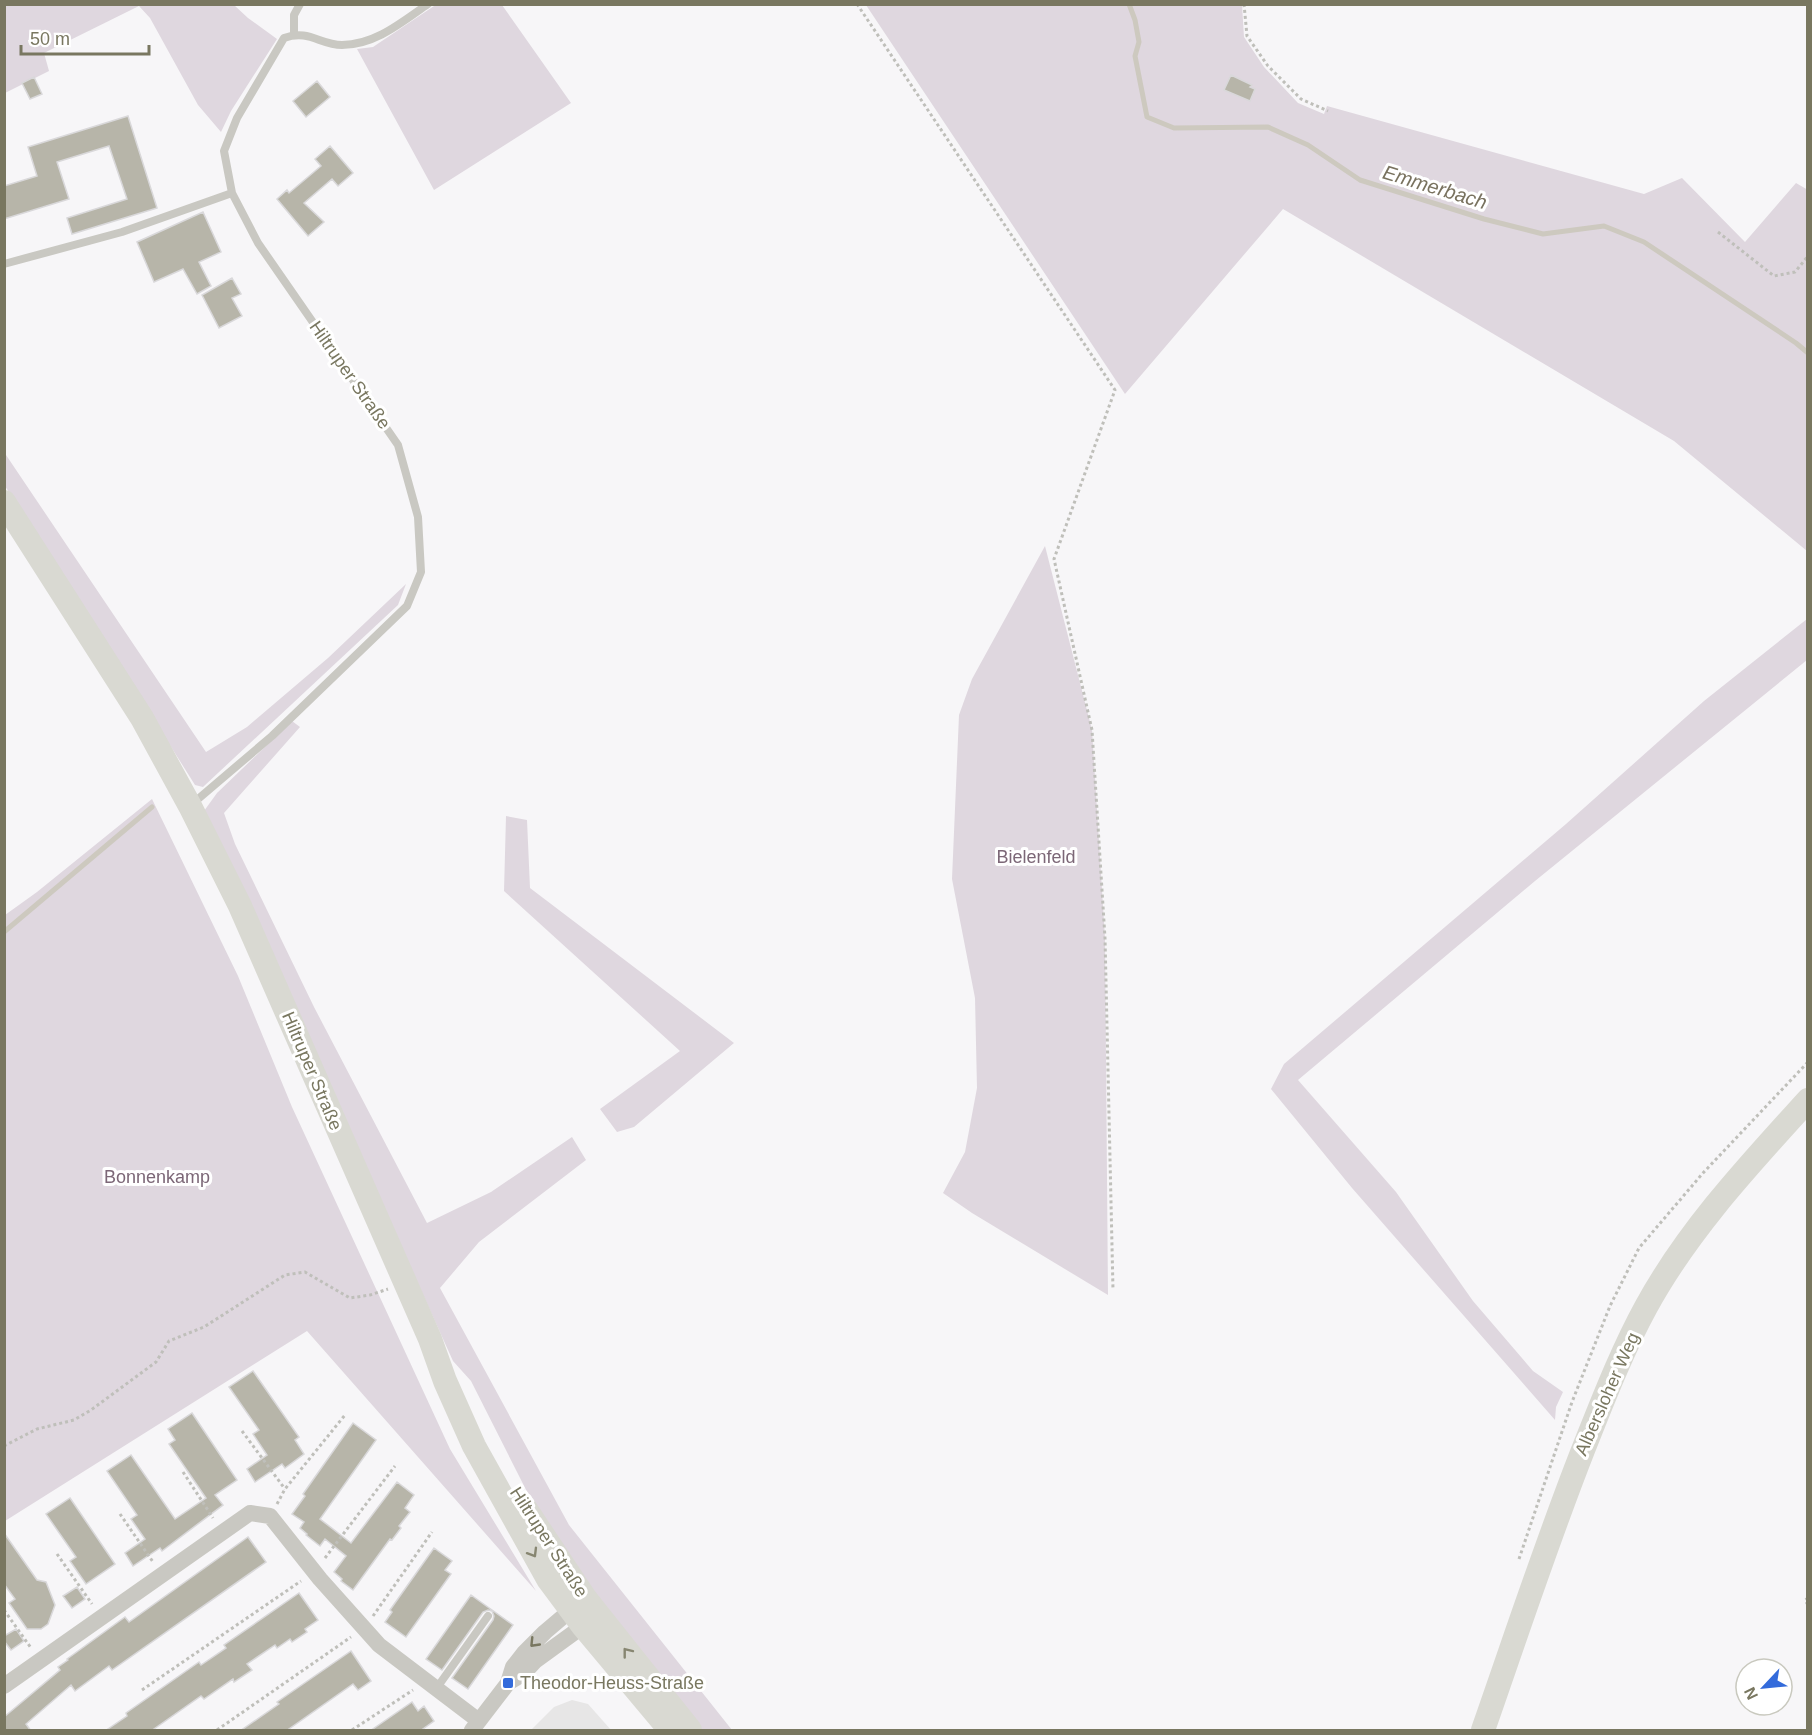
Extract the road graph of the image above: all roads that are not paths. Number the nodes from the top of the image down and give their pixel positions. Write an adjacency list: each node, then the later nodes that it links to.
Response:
1 (300, 4): 3 (lane)
2 (428, 4): 3 (lane)
3 (294, 34): 4 (lane, Hiltruper Straße)
4 (232, 193): 5 (lane); 7 (lane, Hiltruper Straße)
5 (4, 264)
6 (4, 502): 7 (street, Hiltruper Straße)
7 (190, 806): 9 (street, Hiltruper Straße)
8 (1808, 1100): 16 (street, Albersloher Weg)
9 (584, 1612): 13 (street); 14 (street, Hiltruper Straße); 15 (street, Hiltruper Straße, one-way to 9)
10 (488, 1616): 11 (lane)
11 (430, 1685): 12 (street); 13 (street)
12 (4, 1686)
13 (475, 1726)
14 (670, 1731)
15 (690, 1731)
16 (1483, 1731)

